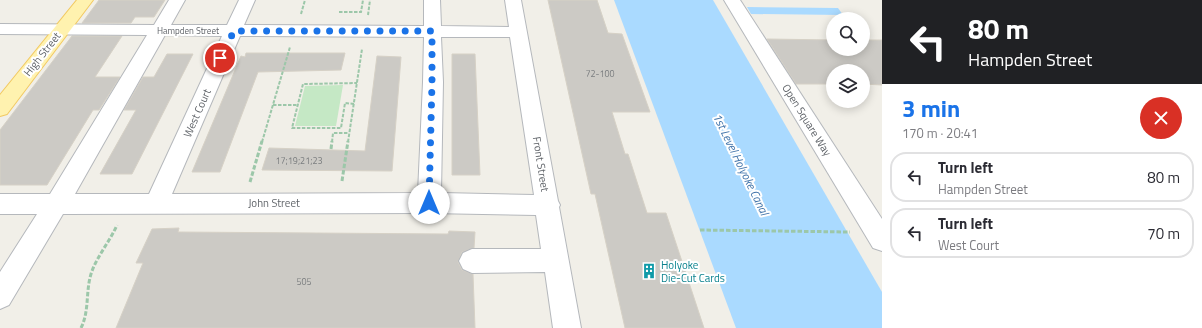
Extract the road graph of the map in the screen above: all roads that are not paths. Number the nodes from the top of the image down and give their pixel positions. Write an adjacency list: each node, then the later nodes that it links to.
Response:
1 (85, 0): 8 (main road, High Street)
2 (177, 0): 9 (street)
3 (247, 0): 10 (street, West Court)
4 (432, 0): 11 (street)
5 (513, 0): 12 (street, Front Street)
6 (732, 0): 19 (street, Open Square Way)
7 (0, 29): 8 (street, Hampden Street)
8 (62, 29): 9 (street, Hampden Street); 13 (main road, High Street)
9 (160, 30): 10 (street, Hampden Street); 17 (street)
10 (234, 31): 11 (street, Hampden Street); 14 (street, West Court)
11 (432, 31): 12 (street, Hampden Street); 15 (street)
12 (519, 32): 18 (street, Front Street)
13 (0, 109)
14 (156, 203): 15 (street, John Street); 17 (street, John Street)
15 (429, 203): 18 (street, John Street)
16 (0, 204): 17 (street, John Street)
17 (57, 204): 22 (street)
18 (548, 205): 20 (street, Front Street)
19 (882, 240)
20 (556, 260): 21 (street); 23 (street, Front Street)
21 (472, 261)
22 (0, 296)
23 (567, 328)

